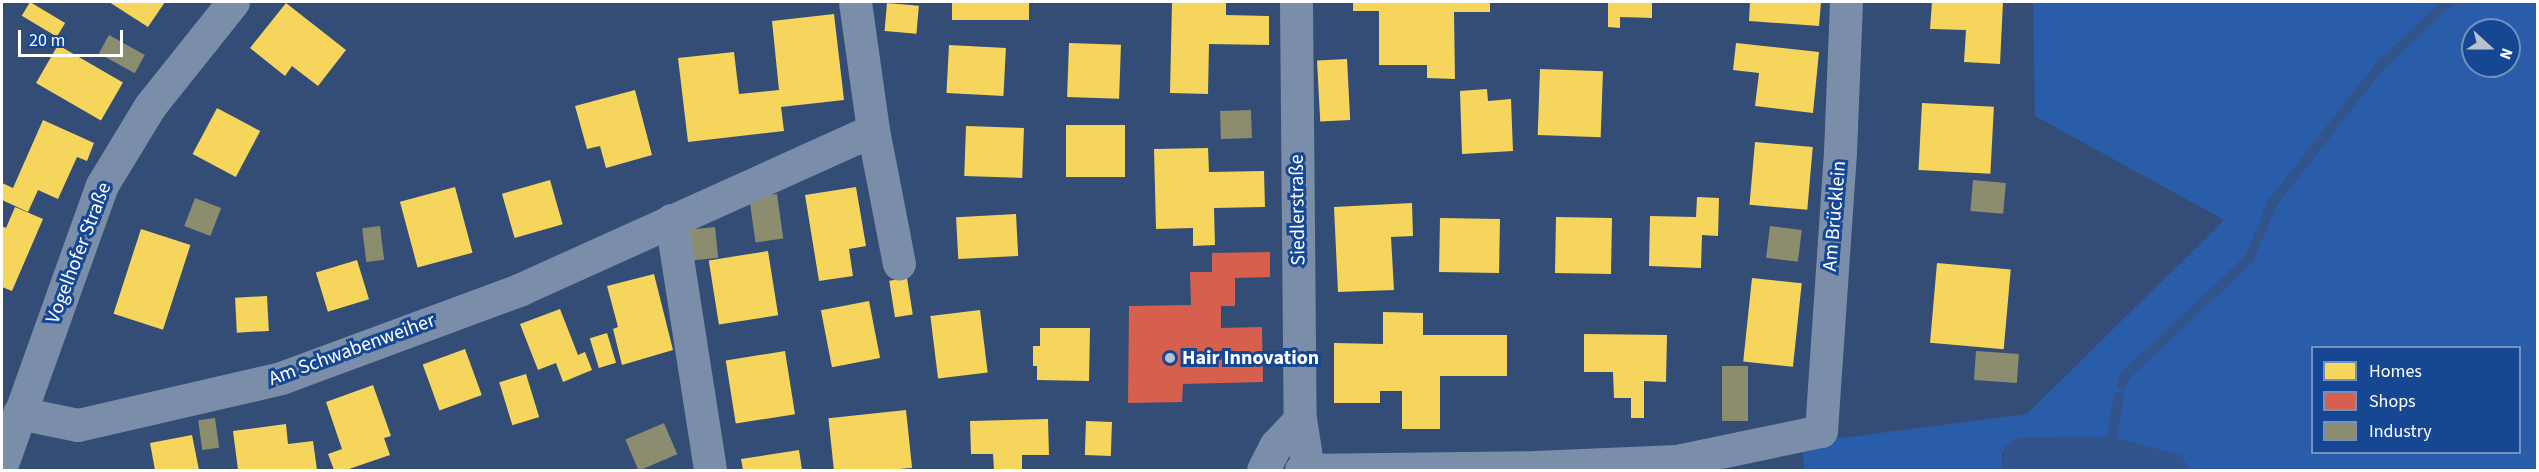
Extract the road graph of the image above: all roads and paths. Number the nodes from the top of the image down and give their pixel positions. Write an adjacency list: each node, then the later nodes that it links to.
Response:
1 (233, 2): 8 (street, Vogelhofer Straße)
2 (855, 2): 5 (street)
3 (1296, 2): 9 (street, Siedlerstraße)
4 (1845, 2): 11 (street, Am Brücklein)
5 (873, 130): 6 (street, Am Schwabenweiher); 7 (street)
6 (671, 220): 8 (street, Am Schwabenweiher); 12 (street)
7 (898, 264)
8 (19, 413): 10 (street, Vogelhofer Straße)
9 (1300, 419): 11 (street, Siedlerstraße); 13 (street)
10 (2, 464)
11 (1304, 470)
12 (710, 471)
13 (1263, 471)

